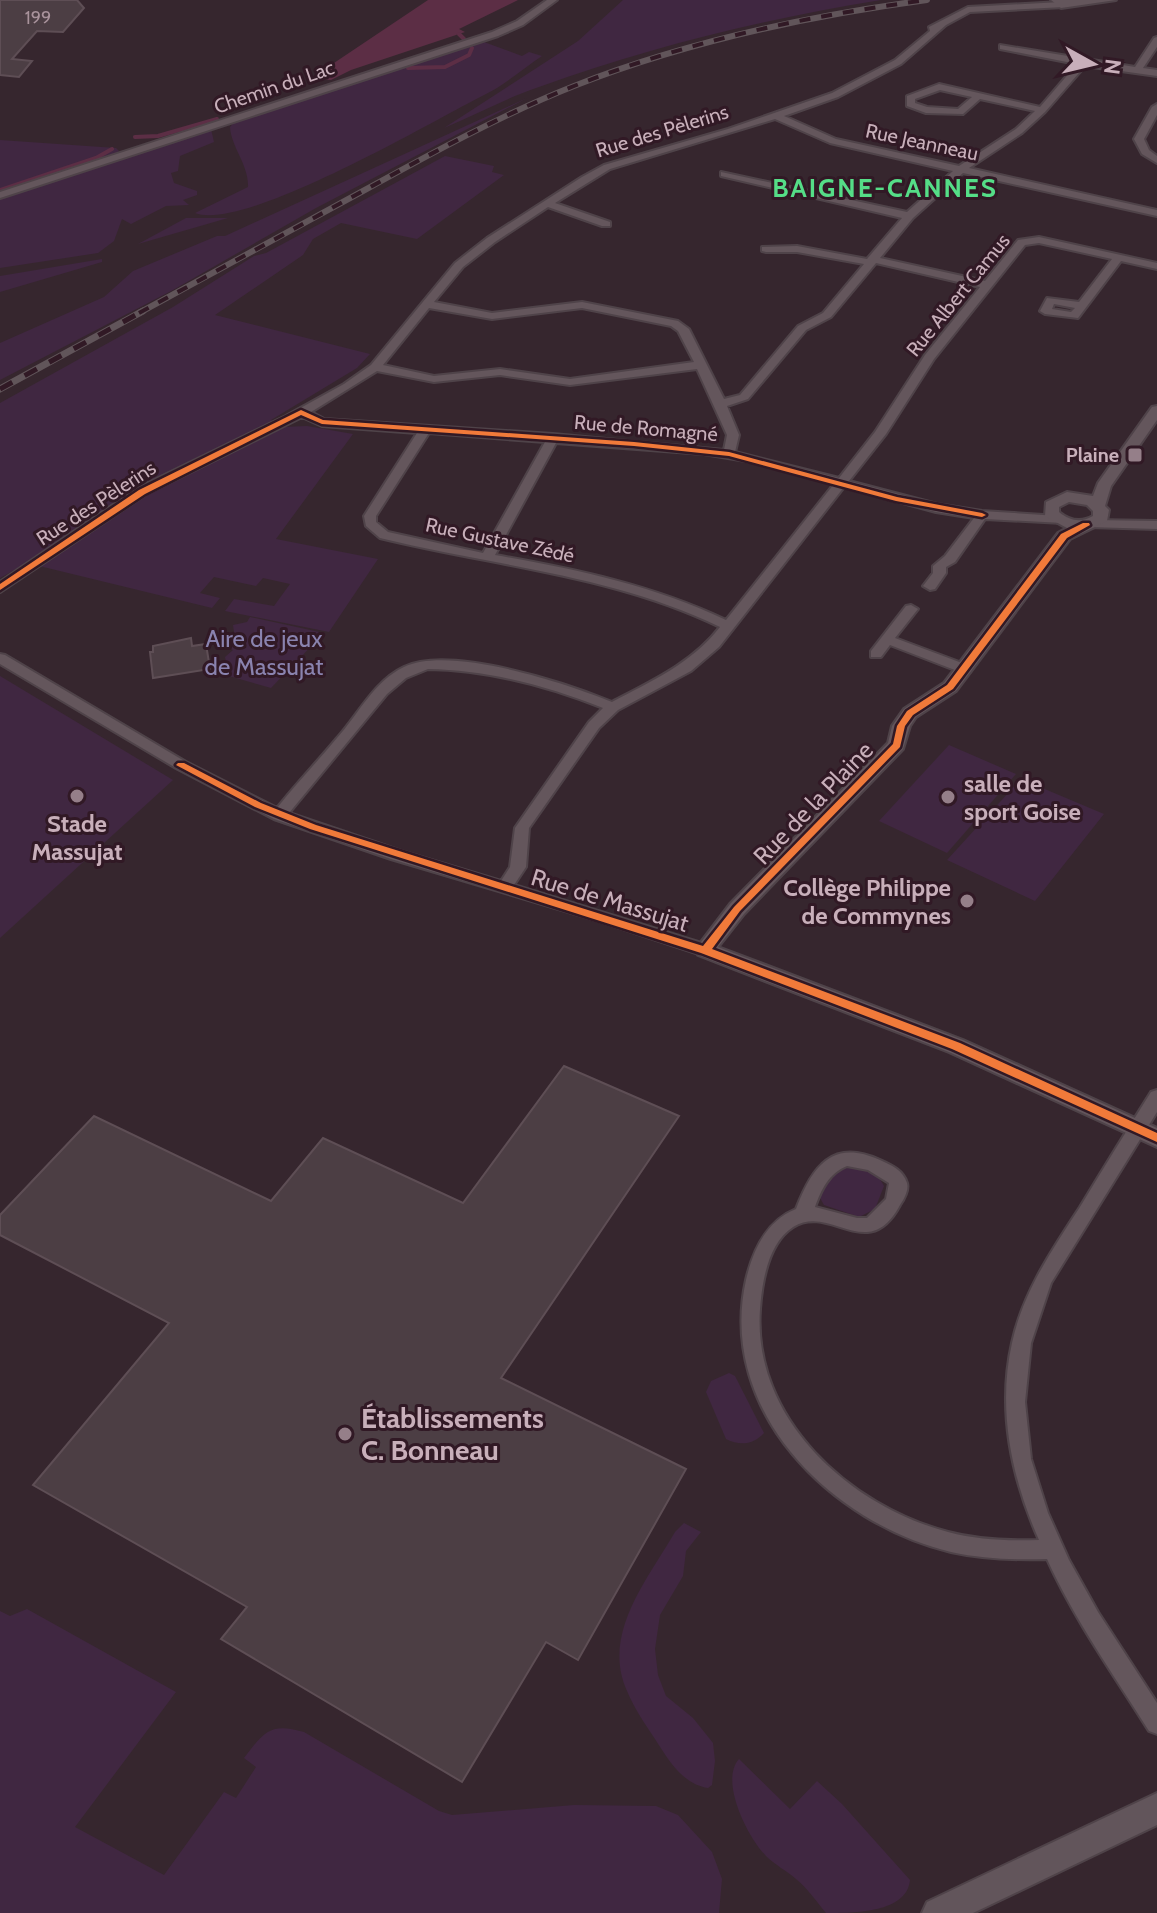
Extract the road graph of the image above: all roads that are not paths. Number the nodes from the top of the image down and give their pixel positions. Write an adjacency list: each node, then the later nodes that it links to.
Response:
1 (553, 0): 16 (street, Chemin du Lac)
2 (1111, 0): 3 (street)
3 (1058, 2): 12 (street, Rue des Pèlerins)
4 (1157, 40): 7 (street)
5 (1003, 47): 6 (street)
6 (1083, 63): 7 (street); 11 (street)
7 (1138, 69): 8 (street)
8 (1157, 73)
9 (977, 97): 9 (street); 11 (street)
10 (1157, 107): 13 (street)
11 (1042, 110): 14 (street)
12 (777, 116): 14 (street, Rue Jeanneau); 17 (street, Rue des Pèlerins)
13 (1157, 160)
14 (961, 169): 18 (street, Rue Jeanneau); 19 (street)
15 (724, 174): 19 (street)
16 (0, 195)
17 (546, 203): 20 (street); 26 (street, Rue des Pèlerins)
18 (1157, 213)
19 (909, 216): 23 (street)
20 (606, 224)
21 (766, 249): 23 (street)
22 (1119, 257): 24 (street, Rue Albert Camus); 25 (street, Rue Albert Camus); 27 (street)
23 (871, 260): 25 (street); 30 (street)
24 (1157, 266)
25 (987, 285): 36 (street, Rue Albert Camus)
26 (426, 304): 28 (street); 29 (street, Rue des Pèlerins)
27 (1082, 306)
28 (700, 365): 29 (street); 30 (street)
29 (375, 367): 32 (street, Rue des Pèlerins)
30 (721, 404): 35 (street)
31 (1157, 410): 37 (street)
32 (301, 412): 33 (street, Rue de Romagné); 47 (street, Rue des Pèlerins)
33 (425, 430): 34 (street, Rue de Romagné); 45 (street, Rue Gustave Zédé)
34 (553, 438): 35 (street, Rue de Romagné); 45 (street)
35 (729, 454): 36 (street, Rue de Romagné)
36 (842, 484): 40 (street, Rue de Romagné); 49 (street, Rue Albert Camus)
37 (1103, 486): 38 (street); 41 (street)
38 (1075, 497): 39 (street); 41 (street)
39 (1051, 505): 42 (street, Rue de Romagné); 44 (street)
40 (982, 515): 42 (street, Rue de Romagné); 46 (street)
41 (1094, 516): 43 (street); 44 (street, Rue de la Plaine)
42 (1017, 517): 44 (street, Rue de Romagné)
43 (1157, 524)
44 (1062, 526): 53 (street, Rue de la Plaine)
45 (487, 558): 49 (street, Rue Gustave Zédé)
46 (930, 586)
47 (0, 588)
48 (911, 609): 50 (street)
49 (728, 626): 54 (street, Rue Albert Camus)
50 (888, 640): 51 (street); 53 (street)
51 (876, 654)
52 (0, 658): 55 (street, Rue de Massujat)
53 (965, 669): 57 (street, Rue de la Plaine)
54 (613, 707): 55 (street); 56 (street, Rue Albert Camus)
55 (279, 815): 56 (street, Rue de Massujat)
56 (504, 888): 57 (street, Rue de Massujat)
57 (705, 950): 59 (street, Rue de Massujat)
58 (1157, 1097): 59 (street)
59 (1135, 1128): 60 (street, Rue de Massujat); 62 (street)
60 (1157, 1138)
61 (804, 1213): 61 (street); 62 (street)
62 (1052, 1549): 63 (street)
63 (1157, 1723)
64 (1156, 1805): 65 (main road)
65 (947, 1911)

